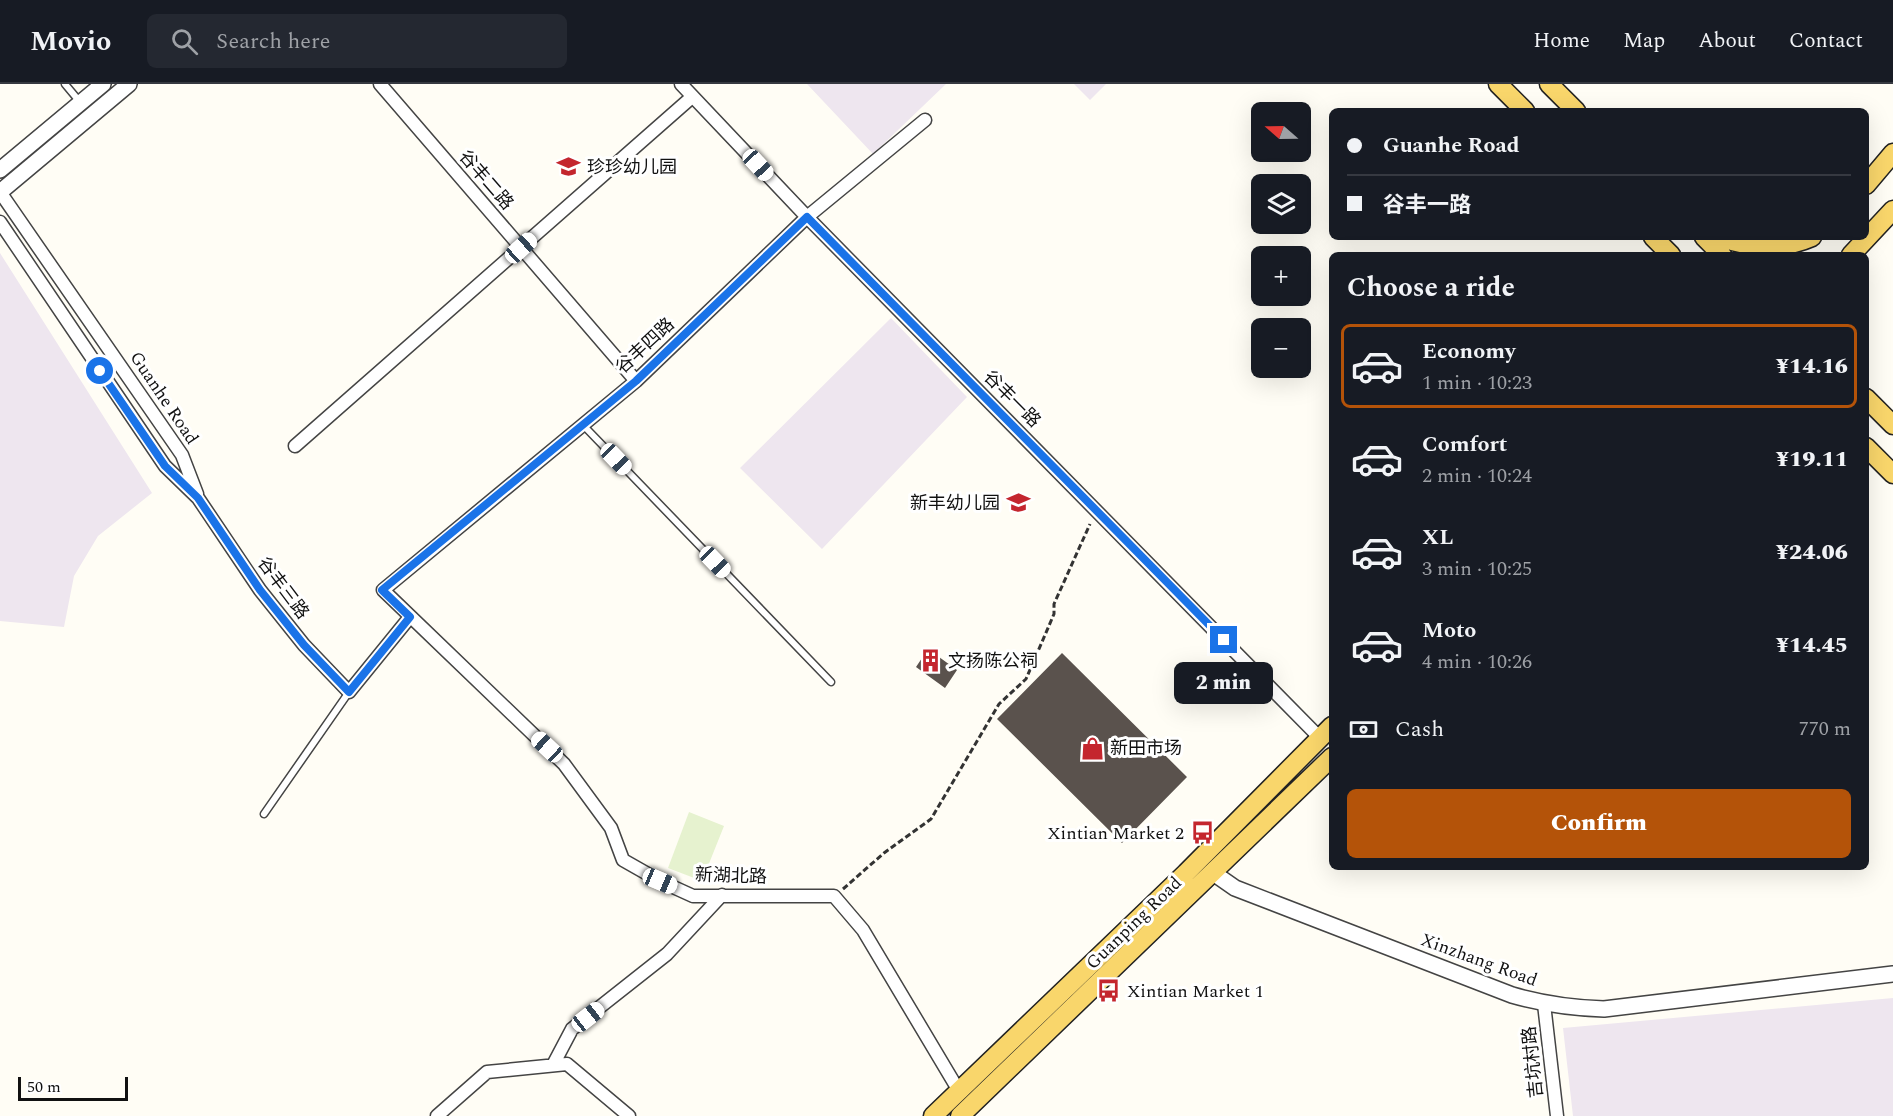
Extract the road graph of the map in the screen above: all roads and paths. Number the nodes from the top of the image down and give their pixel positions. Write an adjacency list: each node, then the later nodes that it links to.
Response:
1 (65, 84): 9 (lane)
2 (103, 84): 9 (street)
3 (129, 84): 12 (street)
4 (380, 84): 28 (street, 谷丰二路)
5 (681, 84): 8 (street, 谷丰一路)
6 (1498, 84): 10 (main road)
7 (1549, 84): 11 (main road)
8 (692, 97): 19 (street, 谷丰一路); 28 (street)
9 (80, 103): 12 (street); 15 (street)
10 (1522, 108)
11 (1573, 108)
12 (91, 115): 17 (street)
13 (925, 120): 19 (street, 谷丰四路)
14 (1893, 153): 16 (main road)
15 (0, 170)
16 (1869, 181)
17 (0, 192): 40 (street, Guanhe Road)
18 (1893, 210): 21 (main road)
19 (807, 217): 33 (street, 谷丰四路); 41 (street, 谷丰一路)
20 (0, 222): 40 (street, Guanhe Road)
21 (1869, 236)
22 (1656, 240): 29 (main road)
23 (1707, 240): 30 (main road)
24 (1732, 240): 25 (main road)
25 (1806, 240)
26 (1815, 240): 31 (main road)
27 (1865, 240): 32 (main road)
28 (521, 248): 33 (street, 谷丰二路); 37 (street)
29 (1668, 252)
30 (1719, 252)
31 (1803, 252)
32 (1854, 252)
33 (636, 381): 35 (street, 谷丰四路)
34 (1869, 401): 36 (main road)
35 (583, 425): 42 (street, 谷丰四路); 44 (lane)
36 (1893, 425)
37 (295, 446)
38 (1869, 450): 39 (main road)
39 (1893, 474)
40 (198, 498): 45 (street, 谷丰三路)
41 (1096, 511): 46 (street, 谷丰一路); 51 (path)
42 (382, 590): 43 (street, 新湖北路)
43 (410, 617): 45 (street); 50 (street, 新湖北路)
44 (831, 682)
45 (349, 692): 48 (lane)
46 (1326, 732): 55 (main road, Guanping Road)
47 (1329, 760): 49 (main road, Guanping Road)
48 (264, 814)
49 (1212, 872): 53 (street, Xinzhang Road); 59 (main road, Guanping Road)
50 (722, 895): 51 (street, 新湖北路); 54 (street)
51 (834, 896): 55 (street)
52 (1893, 974): 53 (street, Xinzhang Road)
53 (1544, 1004): 60 (street, 吉坑村路)
54 (553, 1065): 56 (street); 57 (street)
55 (959, 1091): 58 (main road, Guanping Road)
56 (436, 1116)
57 (629, 1116)
58 (933, 1116)
59 (960, 1116)
60 (1557, 1116)

